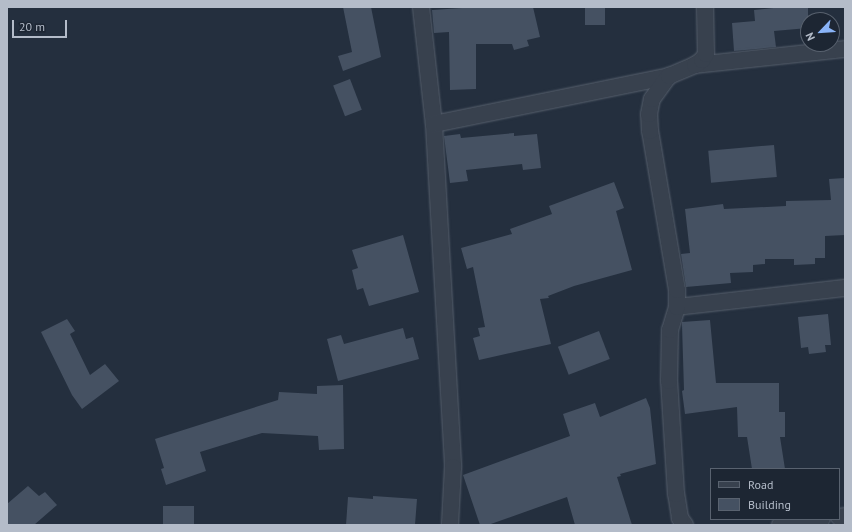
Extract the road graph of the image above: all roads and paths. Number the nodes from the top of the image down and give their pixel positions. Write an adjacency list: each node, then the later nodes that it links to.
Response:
1 (421, 7): 6 (street)
2 (705, 7): 4 (street)
3 (845, 49): 4 (street)
4 (695, 65): 5 (street)
5 (669, 76): 6 (street); 8 (street)
6 (434, 124): 10 (street)
7 (845, 288): 8 (street)
8 (677, 307): 11 (street)
9 (815, 520): 12 (street)
10 (450, 525)
11 (685, 525)
12 (780, 525)

